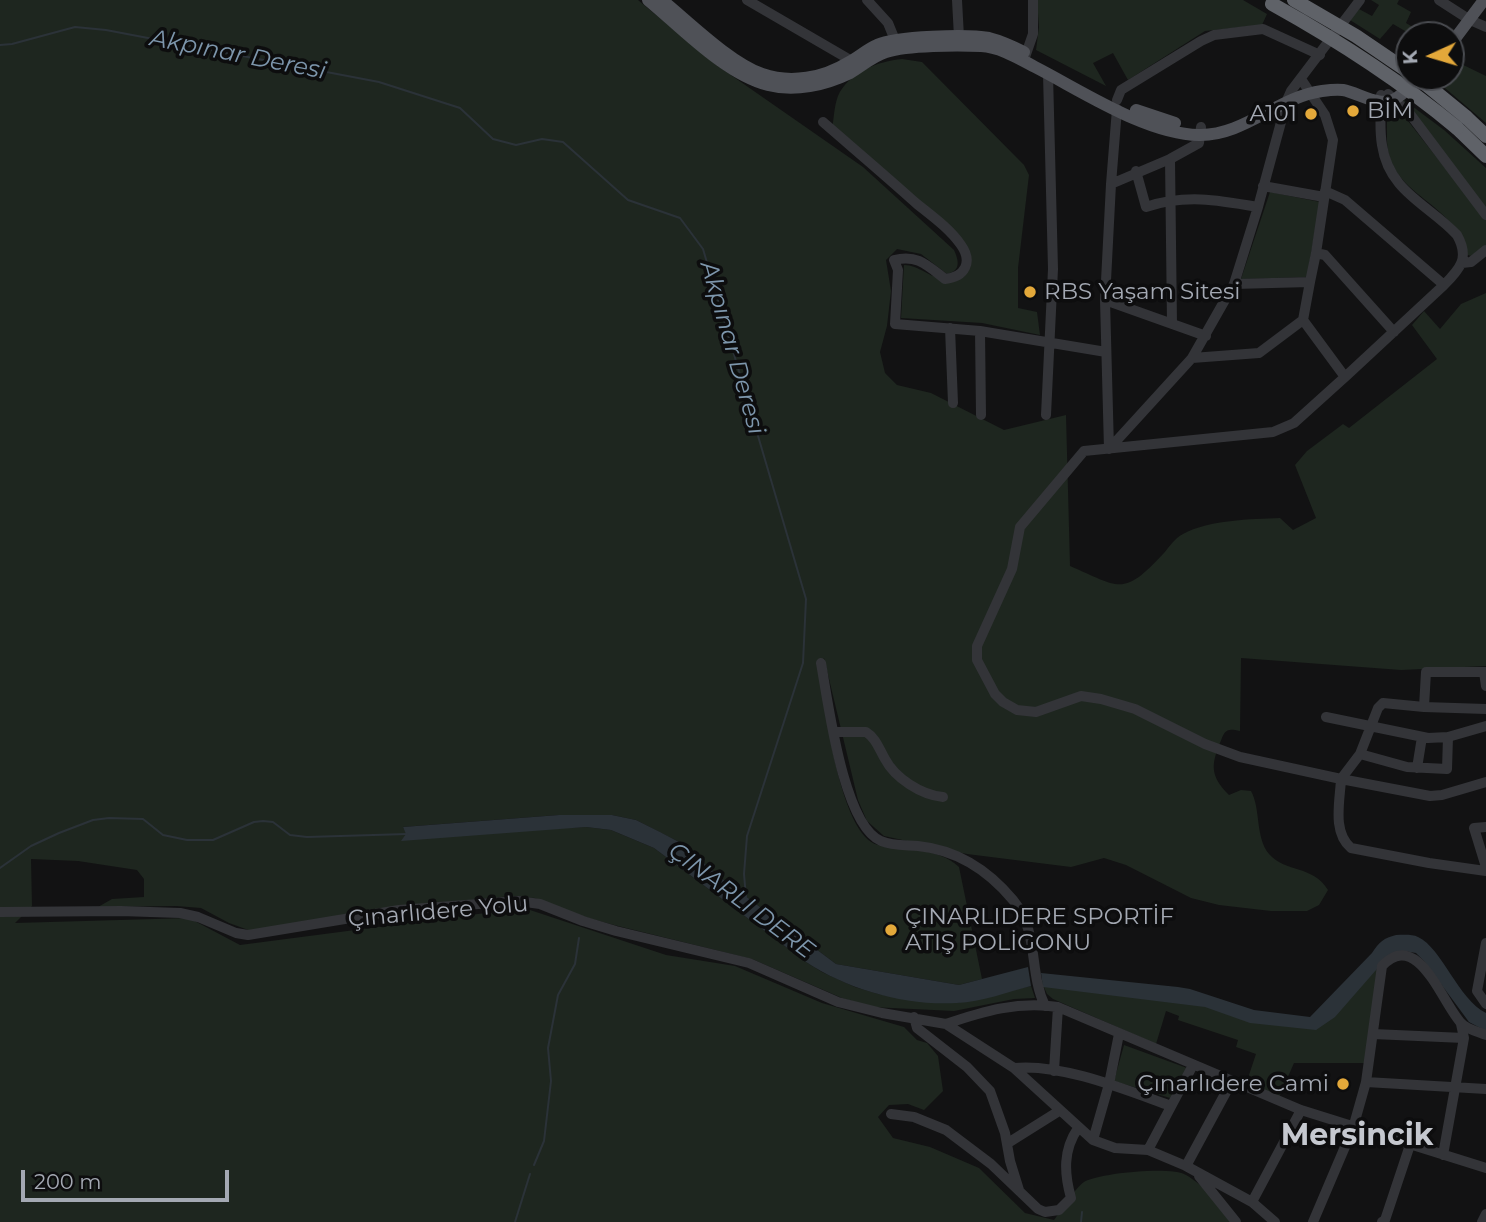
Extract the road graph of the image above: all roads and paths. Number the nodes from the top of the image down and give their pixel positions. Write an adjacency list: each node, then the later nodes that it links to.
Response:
1 (648, 0): 21 (main road)
2 (662, 0): 21 (main road)
3 (747, 0): 21 (street)
4 (867, 0): 18 (street)
5 (957, 0): 17 (street)
6 (1033, 0): 20 (street)
7 (1294, 0): 22 (highway, bridge)
8 (1360, 0): 19 (street)
9 (1439, 0): 13 (street)
10 (1475, 0): 13 (main road)
11 (1484, 0): 13 (main road)
12 (1268, 2): 32 (highway, bridge)
13 (1466, 18): 14 (main road); 15 (main road); 16 (street)
14 (1463, 21)
15 (1464, 21)
16 (1486, 27)
17 (959, 37): 18 (main road); 20 (main road)
18 (897, 44): 20 (main road); 21 (main road)
19 (1320, 55): 24 (street); 30 (street)
20 (1025, 57): 23 (main road); 30 (main road)
21 (855, 64)
22 (1395, 64)
23 (1048, 74): 30 (main road); 57 (street)
24 (1305, 86): 28 (main road); 29 (main road); 40 (street)
25 (1395, 88): 29 (main road)
26 (1396, 91): 29 (main road)
27 (1431, 91): 32 (highway, bridge)
28 (1289, 96): 33 (main road); 39 (street)
29 (1386, 97): 43 (street); 46 (street)
30 (1117, 104): 33 (main road); 38 (street)
31 (823, 122): 53 (street)
32 (1461, 122): 34 (highway); 35 (highway)
33 (1200, 131): 36 (street)
34 (1486, 136)
35 (1486, 156)
36 (1170, 159): 37 (street); 41 (street)
37 (1136, 171): 38 (street); 41 (street)
38 (1111, 184): 50 (street)
39 (1264, 186): 40 (street); 42 (street)
40 (1325, 194): 45 (street); 49 (street)
41 (1170, 199): 42 (street); 52 (street)
42 (1258, 208): 48 (street)
43 (1486, 215)
44 (1486, 250): 46 (street)
45 (1316, 253): 47 (street); 55 (street)
46 (1462, 263): 49 (street)
47 (1310, 282): 48 (street); 51 (street)
48 (1234, 284): 56 (street)
49 (1444, 285): 55 (street)
50 (1105, 300): 52 (street); 58 (street)
51 (1303, 320): 59 (street); 60 (street)
52 (1172, 324): 56 (street)
53 (950, 328): 54 (street); 61 (street)
54 (980, 331): 57 (street); 62 (street)
55 (1394, 332): 60 (street)
56 (1206, 336): 59 (street)
57 (1048, 341): 58 (street); 63 (street)
58 (1105, 352): 64 (street)
59 (1192, 358): 64 (street)
60 (1345, 377): 64 (street)
61 (953, 403)
62 (981, 415)
63 (1046, 415)
64 (1109, 449): 78 (street)
65 (821, 663): 73 (street)
66 (1485, 672): 67 (street); 68 (street)
67 (1486, 686)
68 (1424, 708): 69 (street); 71 (street)
69 (1486, 709)
70 (1326, 717): 71 (street)
71 (1371, 726): 74 (street); 76 (street)
72 (1486, 726): 75 (street)
73 (834, 732): 80 (street); 86 (street)
74 (1422, 737): 75 (street); 77 (street)
75 (1448, 737): 77 (street)
76 (1360, 754): 77 (street); 78 (street)
77 (1417, 768)
78 (1341, 779): 79 (street); 82 (street)
79 (1486, 782)
80 (943, 797)
81 (1486, 827): 82 (street)
82 (1486, 869)
83 (0, 912): 88 (street, Çınarlıdere Yolu)
84 (1486, 943): 85 (street)
85 (1486, 1004)
86 (1045, 1006): 87 (street); 89 (street)
87 (1058, 1007): 91 (street); 97 (street)
88 (914, 1017): 89 (street, Çınarlıdere Yolu); 110 (street)
89 (946, 1024): 96 (street)
90 (1461, 1024): 92 (street); 93 (street); 94 (street)
91 (1119, 1034): 95 (street); 100 (street)
92 (1373, 1034): 94 (street); 99 (street)
93 (1486, 1035)
94 (1464, 1038): 101 (street)
95 (1193, 1065): 98 (street); 103 (street)
96 (1014, 1068): 97 (street); 105 (street)
97 (1054, 1071): 100 (street)
98 (1232, 1081): 104 (street); 114 (street)
99 (1366, 1082): 101 (street); 108 (street)
100 (1109, 1084): 103 (street); 109 (street)
101 (1454, 1086): 102 (street); 113 (street)
102 (1486, 1089)
103 (1171, 1106): 112 (street)
104 (1301, 1110): 108 (street); 117 (street)
105 (1059, 1111): 107 (street); 110 (street)
106 (891, 1114): 116 (street)
107 (1078, 1128): 109 (street); 116 (street)
108 (1353, 1128): 111 (street); 119 (street)
109 (1093, 1140): 112 (street)
110 (1008, 1143): 116 (street)
111 (1410, 1145): 113 (street); 120 (street)
112 (1148, 1150): 114 (street)
113 (1443, 1155): 115 (street)
114 (1189, 1167): 117 (street); 121 (street)
115 (1486, 1168)
116 (1020, 1193)
117 (1252, 1202): 122 (street)
118 (1486, 1214): 123 (street)
119 (1317, 1220)
120 (1384, 1221)
121 (1236, 1222)
122 (1275, 1222)
123 (1482, 1222)

